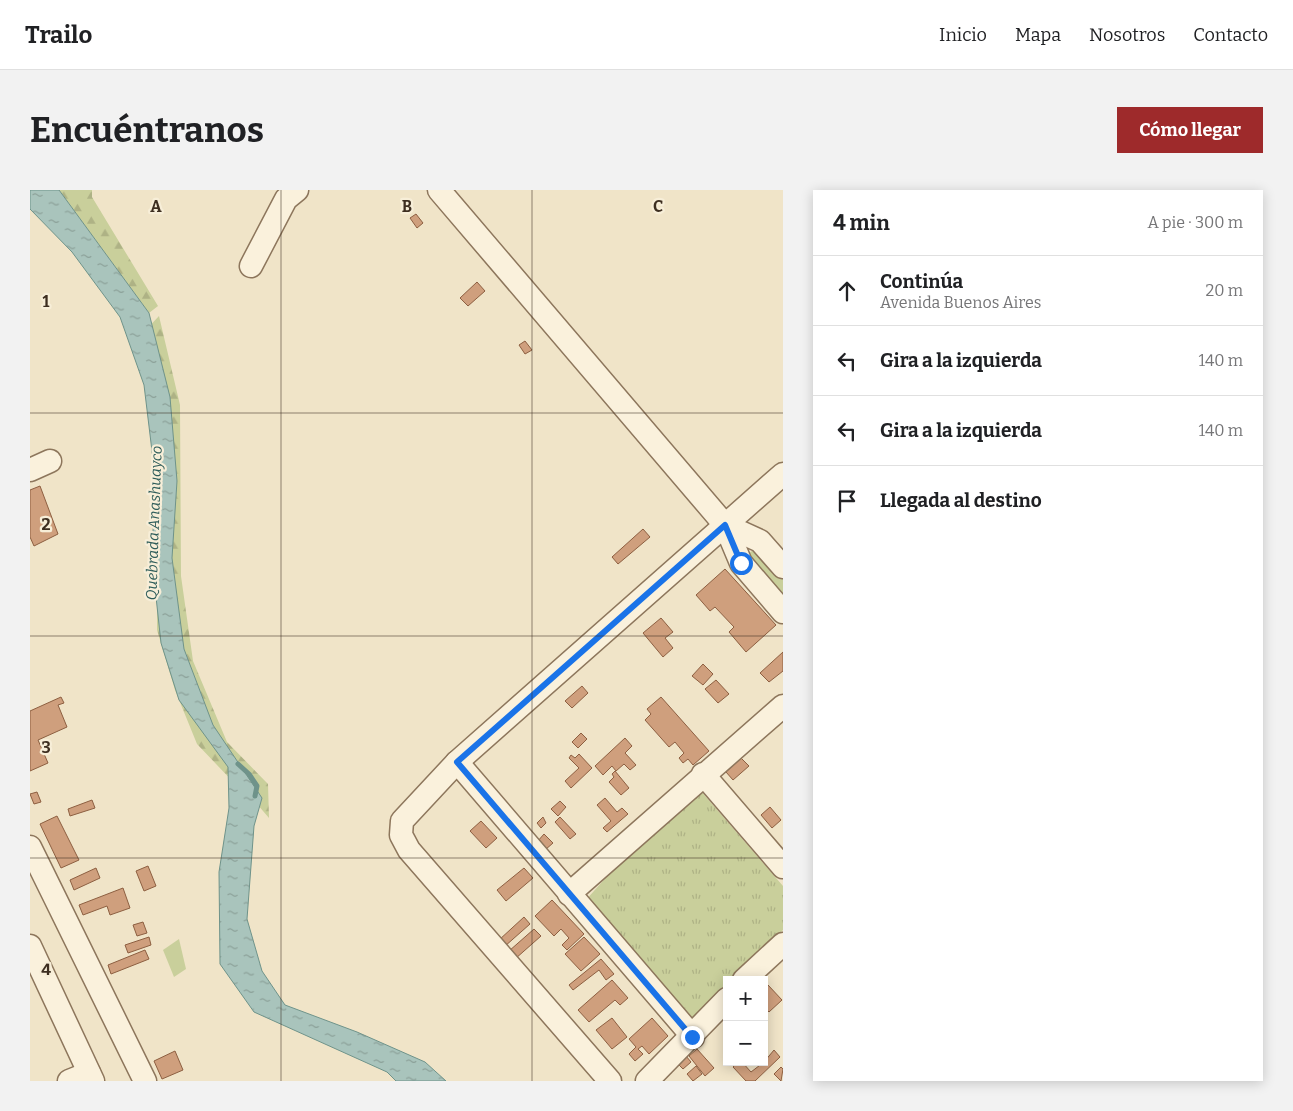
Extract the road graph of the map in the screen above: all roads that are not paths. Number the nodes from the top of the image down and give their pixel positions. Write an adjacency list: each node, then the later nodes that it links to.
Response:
1 (297, 190): 3 (street)
2 (439, 190): 5 (street)
3 (251, 266)
4 (783, 474): 5 (street)
5 (725, 525): 6 (street); 7 (street); 9 (street)
6 (783, 566)
7 (783, 612)
8 (783, 706): 10 (street)
9 (457, 762): 13 (street); 21 (street)
10 (704, 774): 12 (street); 13 (street)
11 (30, 847): 20 (street)
12 (783, 867)
13 (569, 894): 18 (street)
14 (783, 944): 16 (street)
15 (30, 946): 19 (street)
16 (748, 976)
17 (723, 1003): 18 (street)
18 (692, 1037): 22 (street)
19 (84, 1078)
20 (145, 1081)
21 (610, 1081)
22 (647, 1081)

